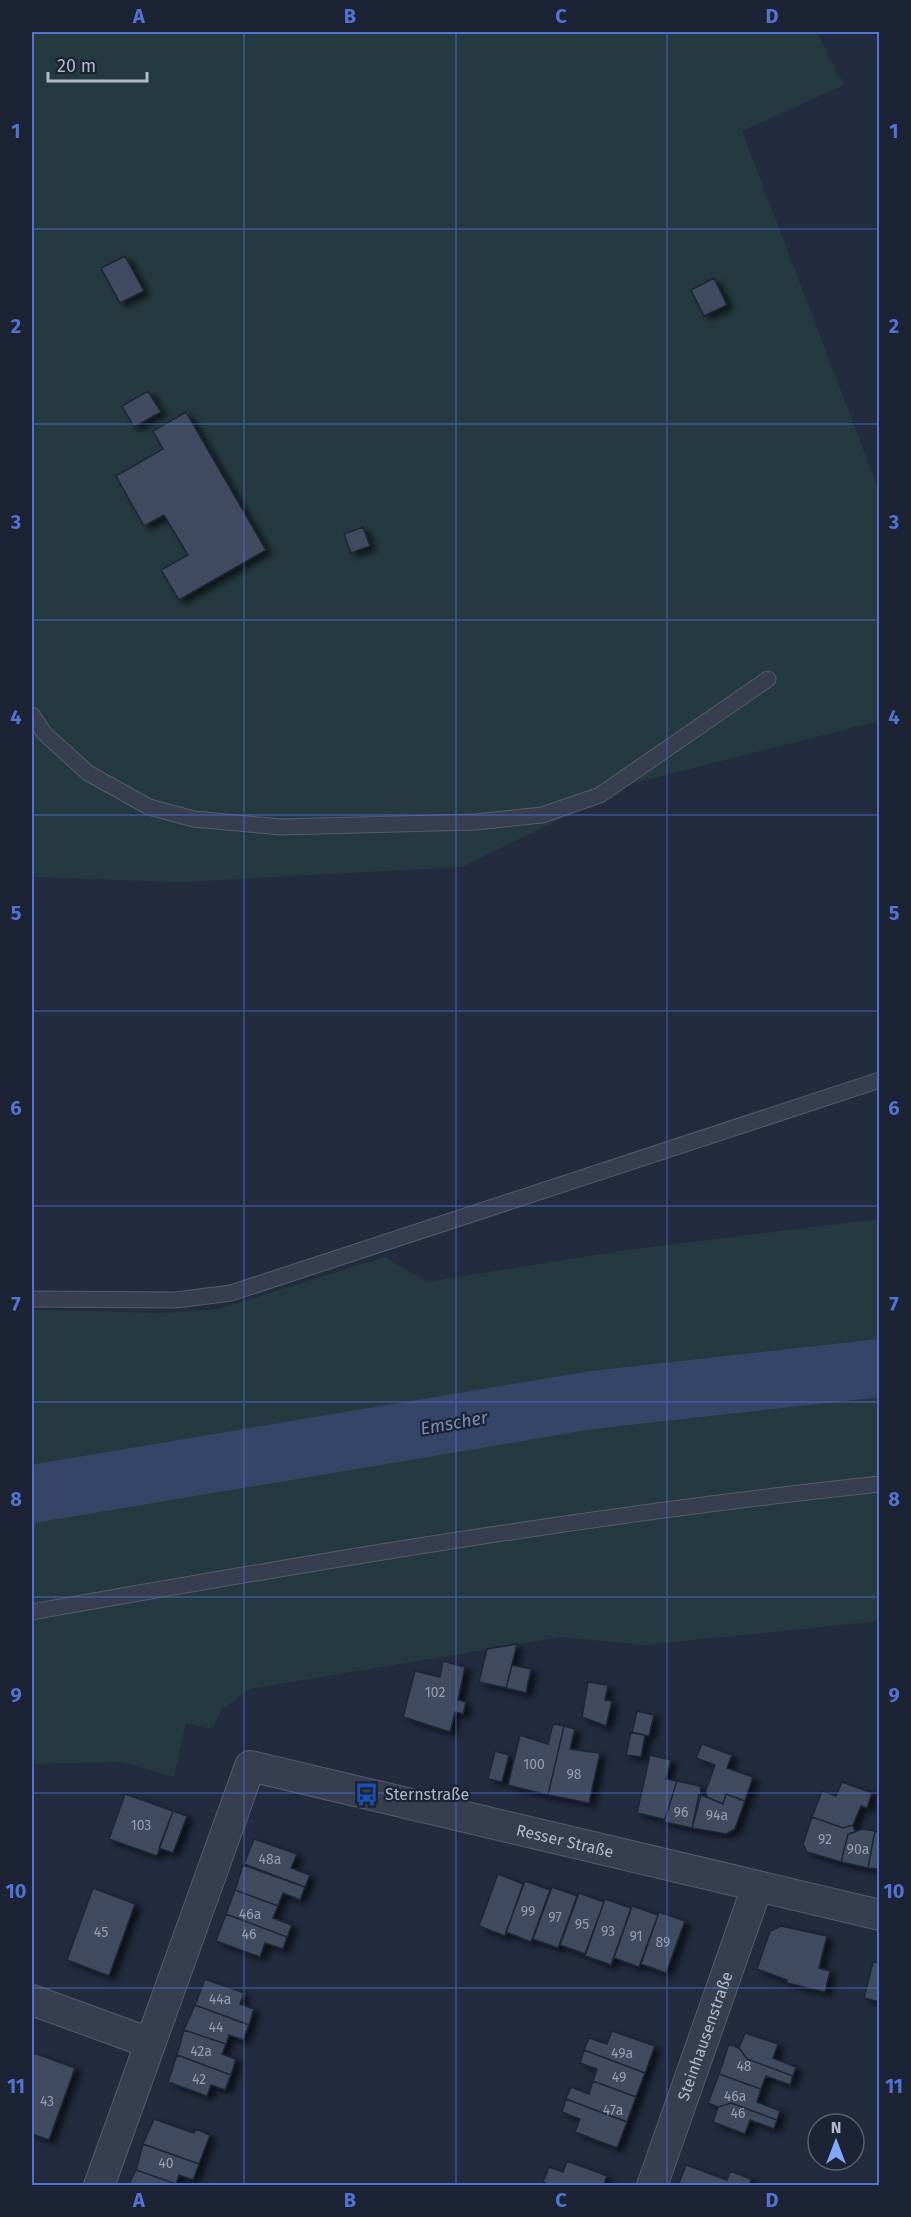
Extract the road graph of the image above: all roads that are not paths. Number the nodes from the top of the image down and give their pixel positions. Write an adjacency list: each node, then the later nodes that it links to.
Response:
1 (768, 680): 2 (lane)
2 (32, 715)
3 (879, 1080): 4 (lane)
4 (32, 1299)
5 (879, 1484): 6 (lane)
6 (32, 1612)
7 (757, 1887): 8 (street, Resser Straße); 10 (street, Resser Straße); 12 (street, Steinhausenstraße)
8 (879, 1915)
9 (32, 2000): 10 (street)
10 (150, 2043): 11 (street)
11 (99, 2186)
12 (652, 2186)

